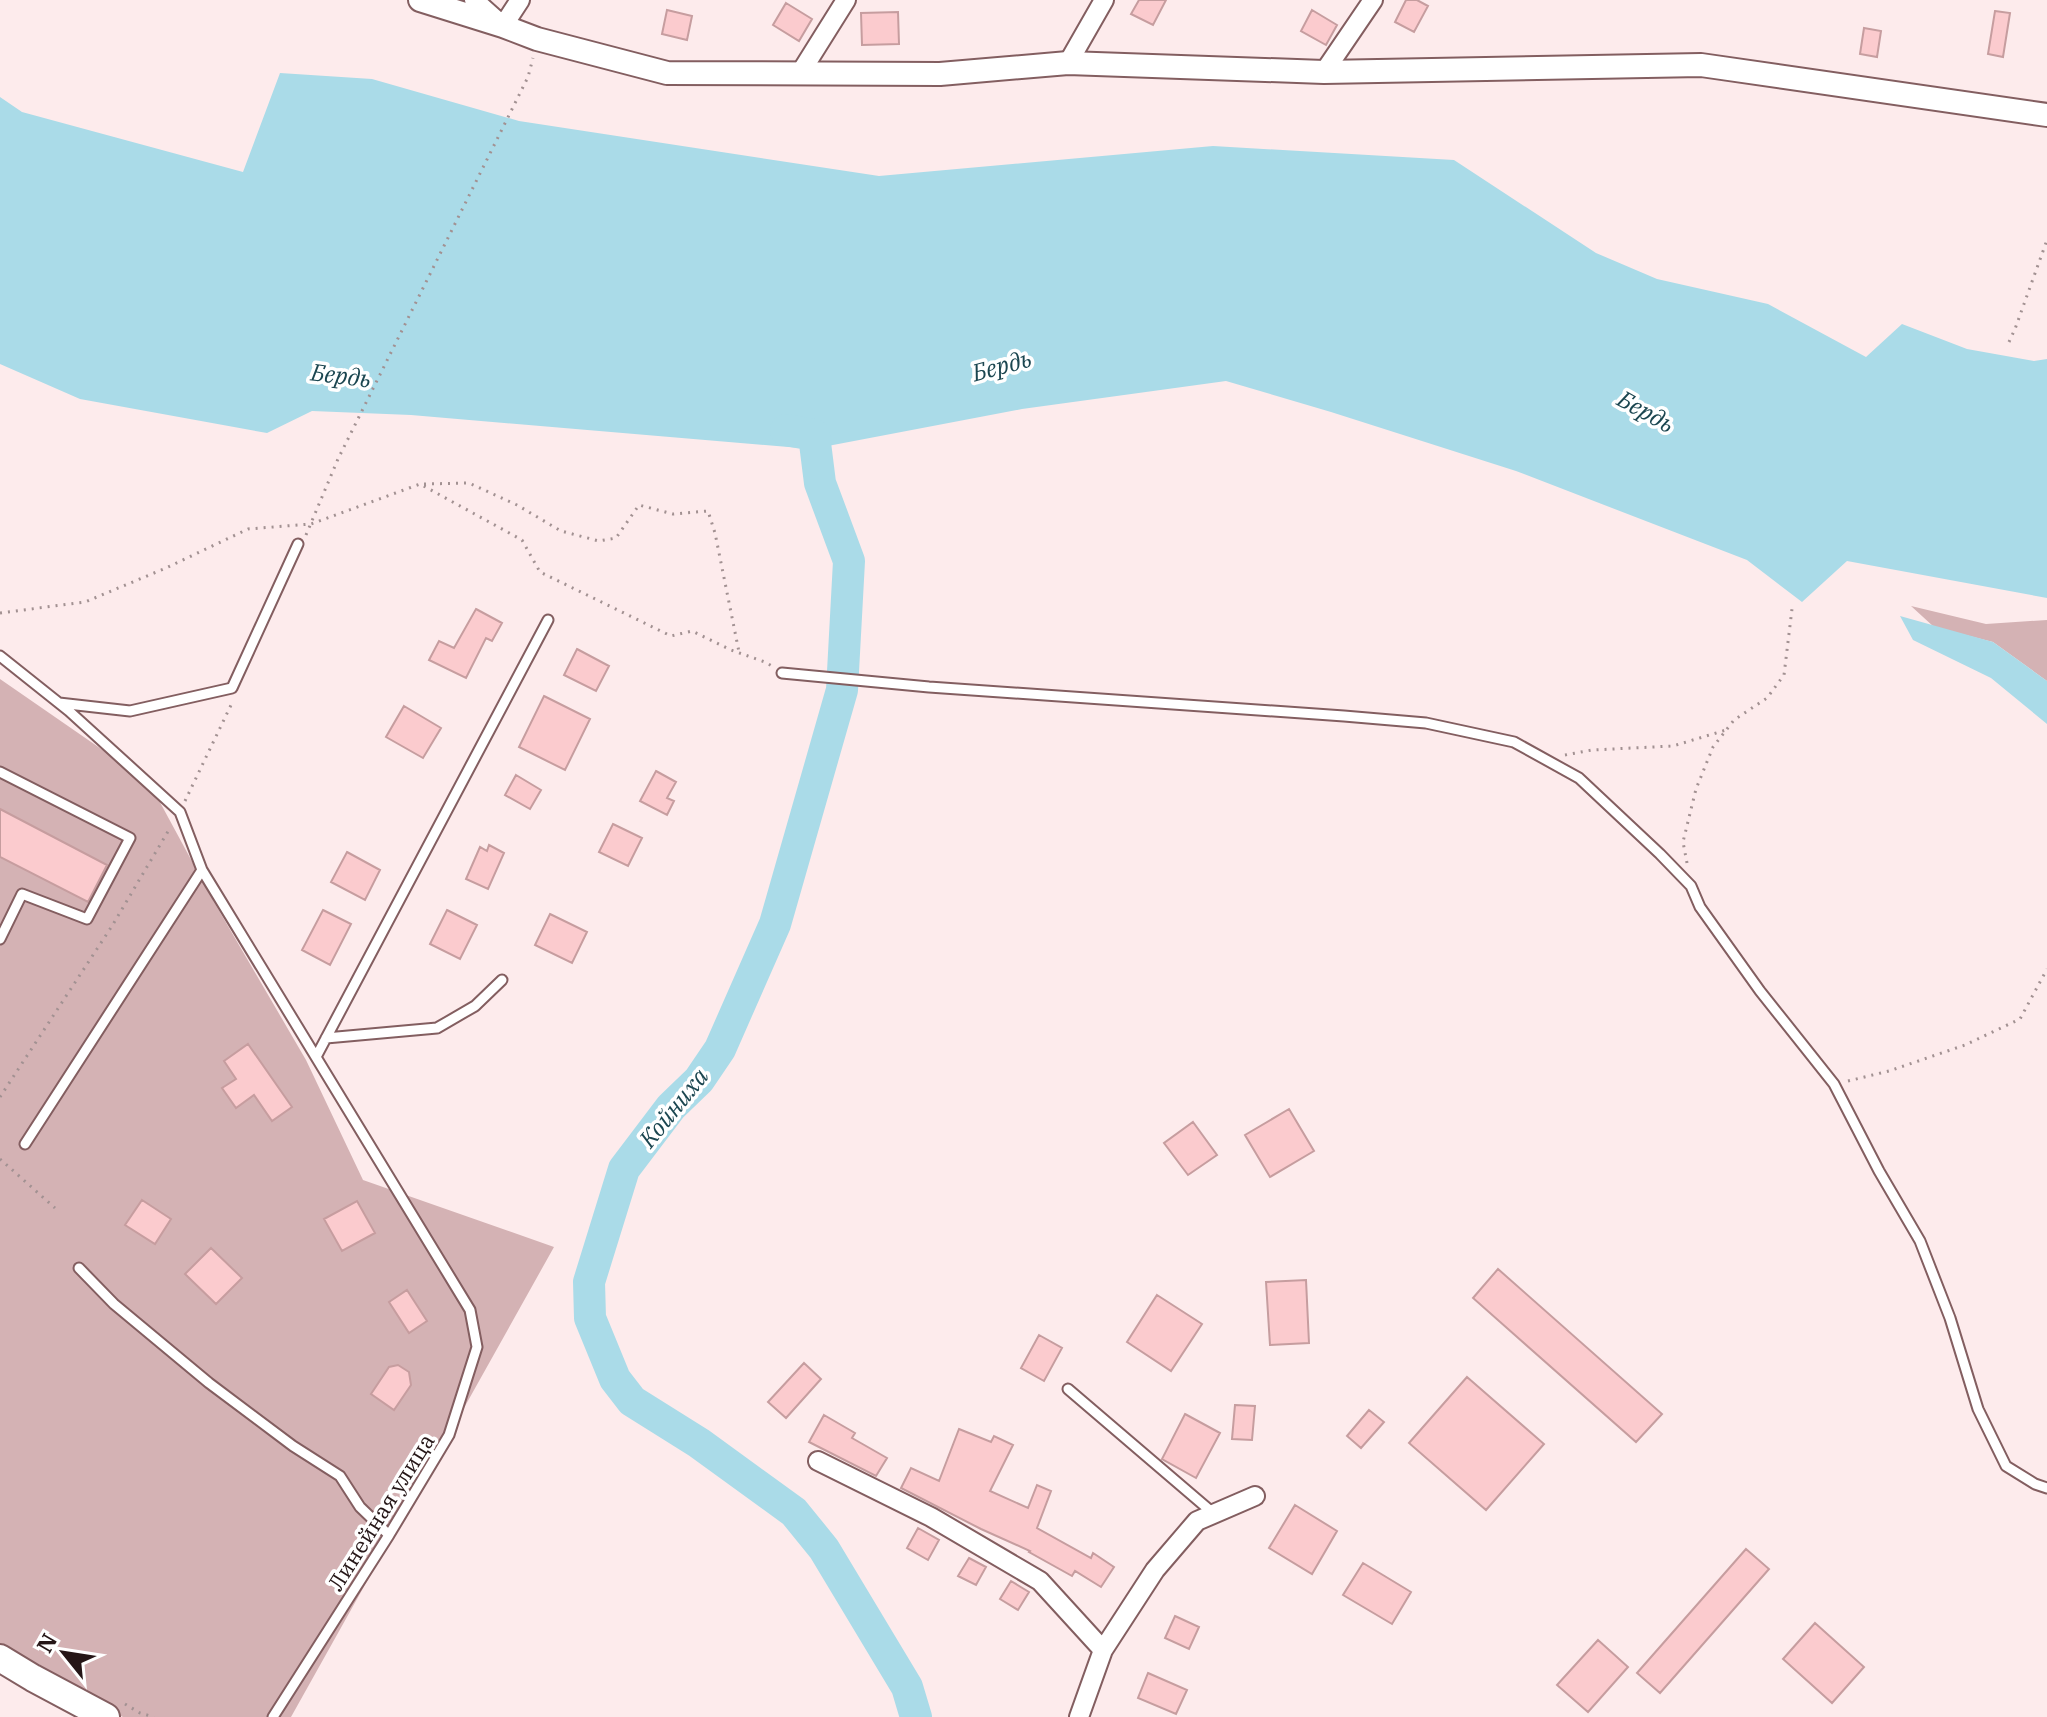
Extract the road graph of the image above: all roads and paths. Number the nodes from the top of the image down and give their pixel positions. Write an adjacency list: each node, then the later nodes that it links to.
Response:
1 (420, 0): 7 (street)
2 (474, 0): 7 (street)
3 (520, 0): 7 (street)
4 (846, 0): 10 (street)
5 (1104, 0): 8 (street)
6 (1373, 0): 9 (street)
7 (503, 26): 10 (street)
8 (1068, 63): 9 (street); 10 (street)
9 (1324, 72): 12 (street)
10 (799, 75)
11 (528, 77): 16 (path)
12 (2047, 115)
13 (2047, 240): 14 (path)
14 (2009, 342)
15 (420, 484): 16 (path); 21 (path); 21 (path)
16 (311, 524): 17 (path); 19 (path)
17 (302, 541): 25 (lane)
18 (1792, 609): 26 (path)
19 (0, 613)
20 (548, 620): 35 (lane)
21 (739, 653): 23 (path)
22 (0, 656): 25 (lane)
23 (782, 673): 27 (lane)
24 (238, 692): 29 (path)
25 (59, 703): 29 (lane)
26 (1726, 730): 27 (path); 31 (path)
27 (1545, 759): 31 (lane)
28 (0, 772): 32 (lane)
29 (180, 812): 30 (lane); 38 (path)
30 (202, 870): 36 (lane); 39 (lane)
31 (1691, 886): 37 (lane)
32 (0, 939)
33 (2047, 969): 37 (path)
34 (502, 980): 35 (lane)
35 (326, 1038): 36 (lane)
36 (316, 1057): 48 (lane, Линейная улица)
37 (1834, 1084): 45 (lane)
38 (0, 1097)
39 (25, 1144)
40 (0, 1159): 41 (path)
41 (55, 1208)
42 (79, 1268): 48 (lane)
43 (1068, 1389): 47 (lane)
44 (818, 1461): 49 (street)
45 (2047, 1488)
46 (1255, 1496): 47 (street)
47 (1213, 1513): 49 (street)
48 (389, 1535): 52 (lane, Линейная улица)
49 (1103, 1650): 53 (street)
50 (0, 1658): 51 (main road)
51 (106, 1717)
52 (273, 1717)
53 (1079, 1717)

